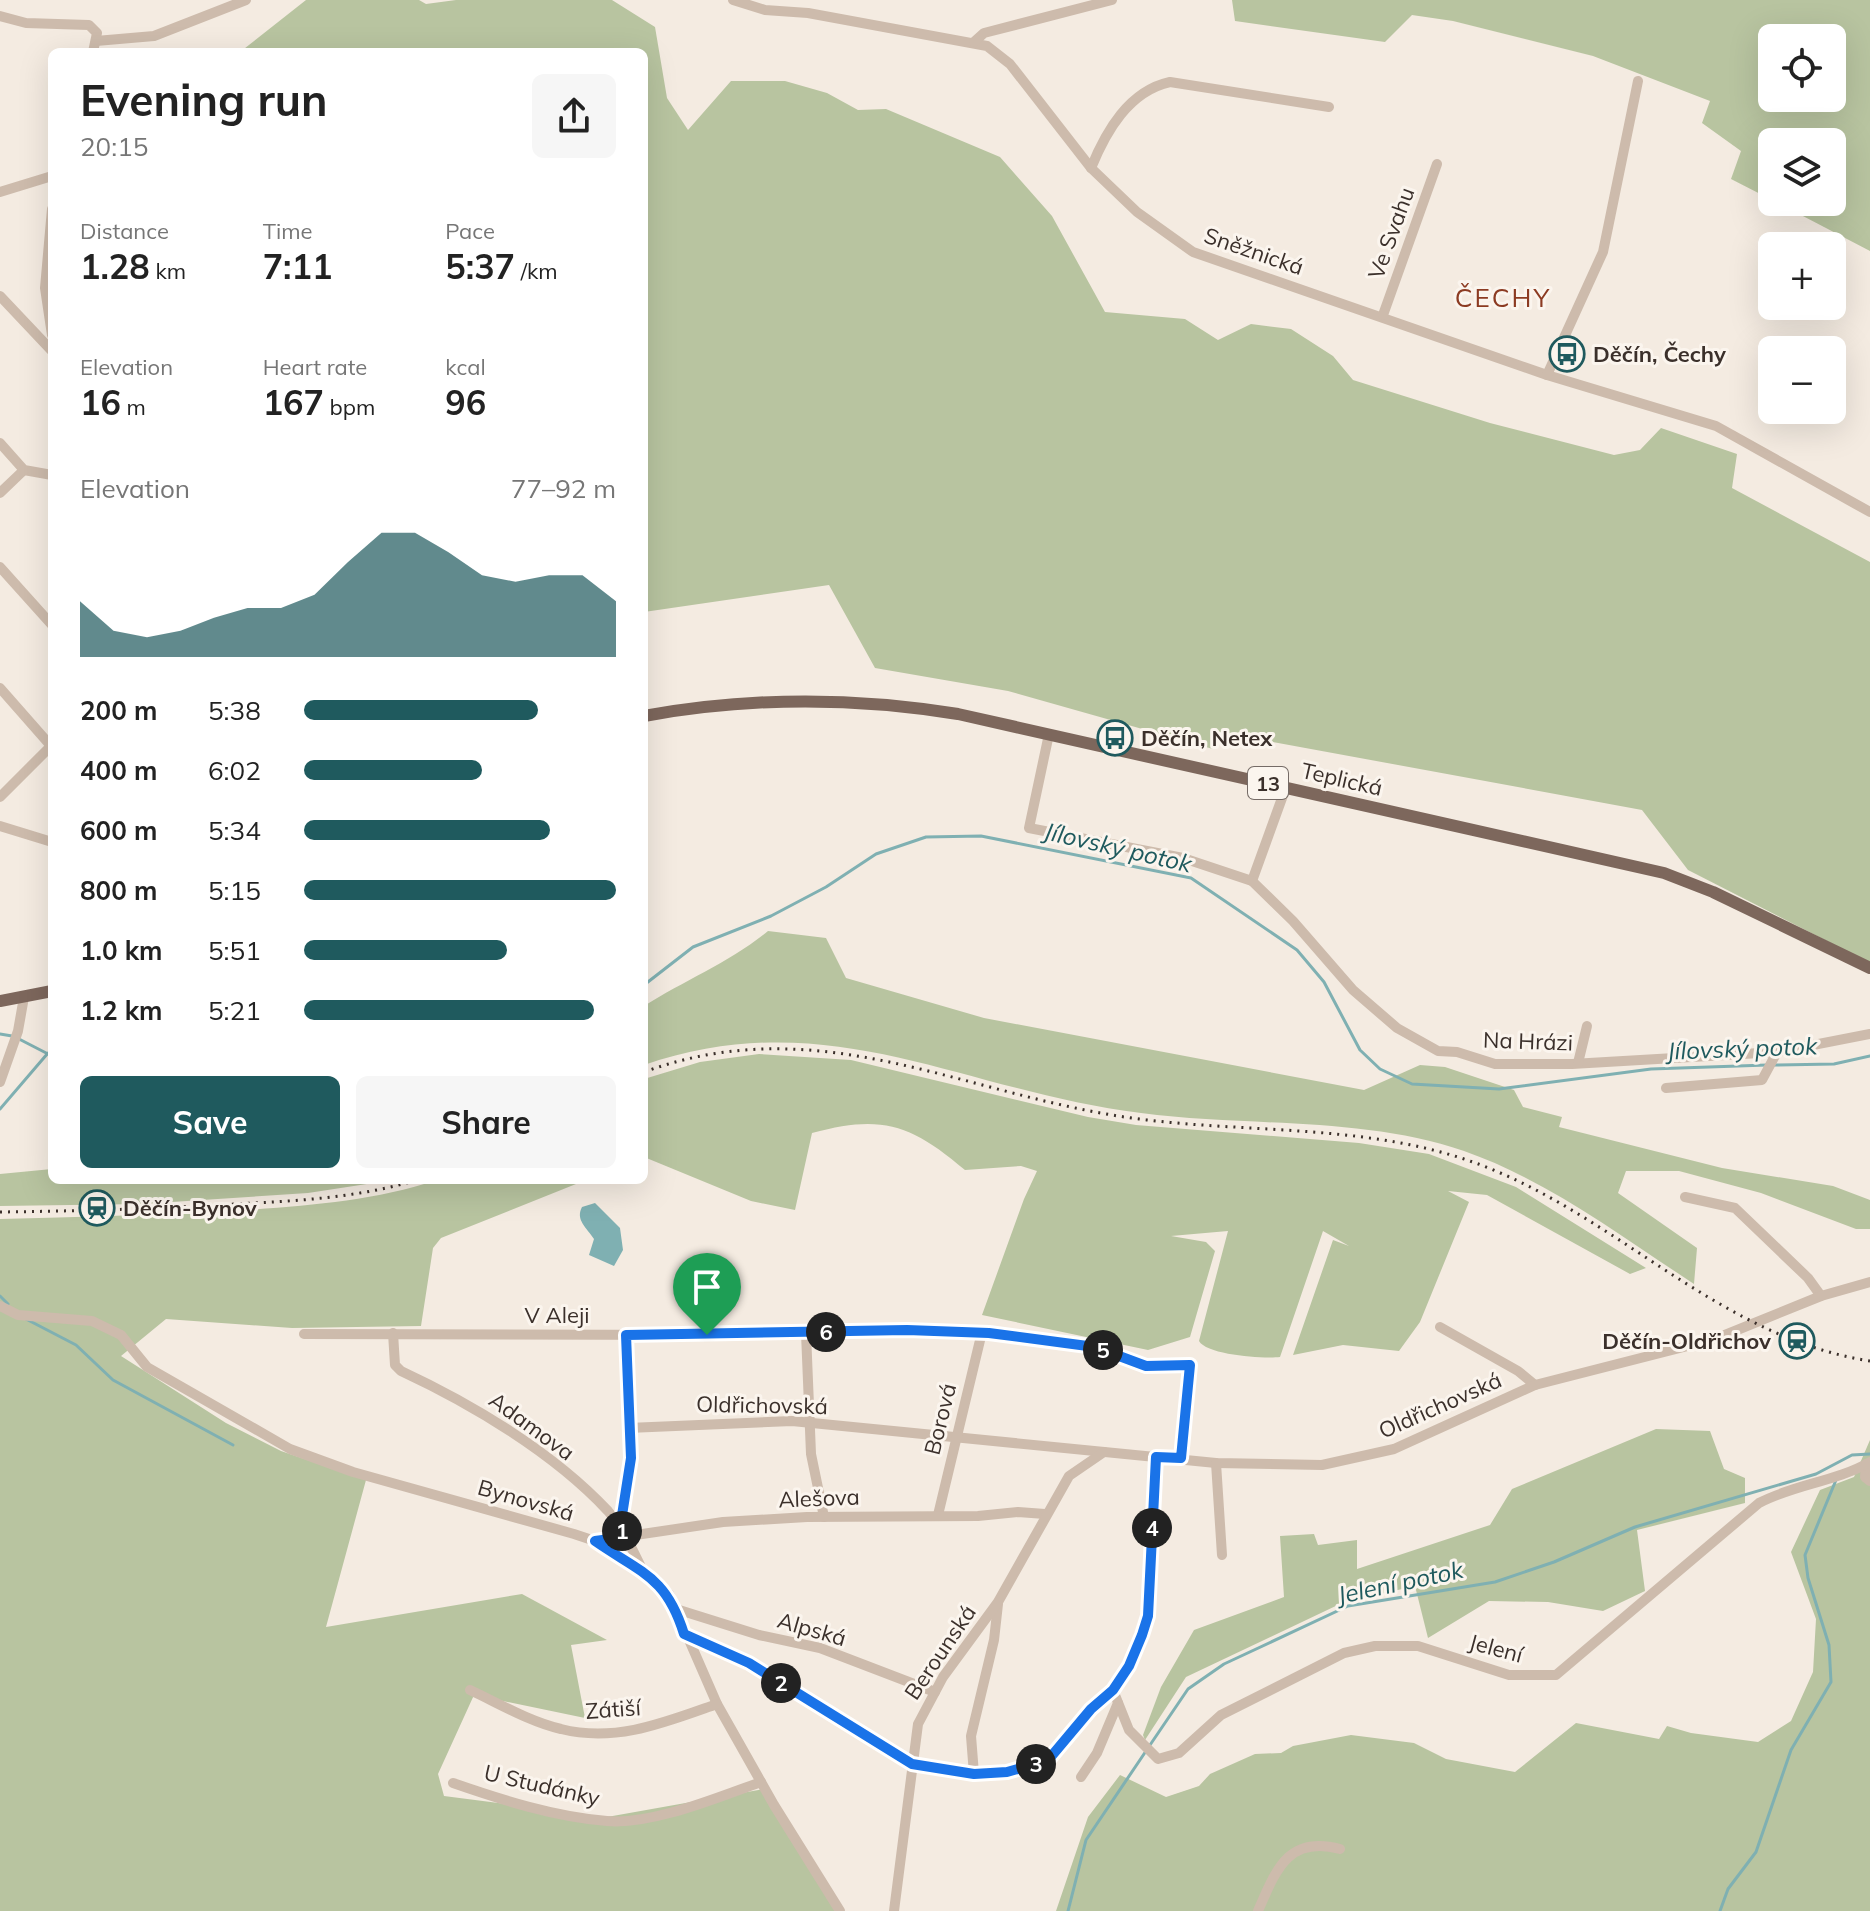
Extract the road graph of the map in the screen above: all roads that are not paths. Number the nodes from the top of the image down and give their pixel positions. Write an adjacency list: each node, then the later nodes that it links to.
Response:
1 (246, 0): 6 (street)
2 (733, 0): 5 (street, Sněžnická)
3 (1112, 0): 5 (street)
4 (0, 16): 6 (street)
5 (974, 42): 10 (street, Sněžnická)
6 (95, 47)
7 (1638, 81): 18 (street)
8 (1329, 107): 10 (street)
9 (1437, 164): 16 (street, Ve Svahu)
10 (1091, 168): 16 (street, Sněžnická)
11 (48, 177): 12 (street)
12 (0, 192)
13 (48, 254): 15 (street)
14 (0, 296): 17 (street)
15 (48, 308)
16 (1383, 315): 18 (street, Sněžnická)
17 (48, 347)
18 (1547, 375): 23 (street, Sněžnická)
19 (0, 443): 20 (street)
20 (24, 470): 21 (street); 22 (street)
21 (48, 474)
22 (0, 493)
23 (1870, 512)
24 (0, 567): 25 (street)
25 (48, 621)
26 (0, 688): 29 (street)
27 (648, 715): 28 (main road, Teplická / 13)
28 (1049, 734): 31 (main road, Teplická / 13); 35 (street)
29 (48, 742)
30 (48, 750): 32 (street)
31 (1286, 787): 35 (street); 36 (main road, Teplická / 13)
32 (0, 797)
33 (0, 826): 34 (street)
34 (48, 841)
35 (1252, 881): 43 (street, Na Hrázi)
36 (1870, 968)
37 (48, 992): 38 (main road)
38 (24, 997): 39 (main road); 44 (street)
39 (0, 1001)
40 (1587, 1026): 43 (street)
41 (1870, 1034): 42 (street, Na Hrázi)
42 (1775, 1055): 43 (street, Na Hrázi); 45 (street)
43 (1578, 1063)
44 (0, 1082)
45 (1666, 1088)
46 (1685, 1197): 48 (street)
47 (1870, 1282): 48 (street, Oldřichovská)
48 (1821, 1296): 56 (street, Oldřichovská)
49 (0, 1306): 70 (street, Bynovská)
50 (1440, 1327): 56 (street)
51 (982, 1332): 53 (street, V Aleji); 59 (street, Borová); 62 (street, V Aleji)
52 (393, 1333): 54 (street, V Aleji); 55 (street, V Aleji); 69 (street, Adamova)
53 (806, 1333): 55 (street, V Aleji); 57 (street)
54 (304, 1334)
55 (626, 1335): 58 (street)
56 (1535, 1385): 63 (street, Oldřichovská)
57 (811, 1423): 58 (street, Oldřichovská); 59 (street, Oldřichovská); 68 (street)
58 (628, 1428): 69 (street)
59 (957, 1436): 60 (street, Oldřichovská); 67 (street, Borová)
60 (1104, 1452): 61 (street, Oldřichovská); 66 (street, Berounská)
61 (1156, 1457): 62 (street, Oldřichovská); 77 (street)
62 (1181, 1458): 63 (street, Oldřichovská)
63 (1216, 1463): 71 (street)
64 (1868, 1463): 65 (street); 79 (street, Jelení)
65 (1870, 1481)
66 (1045, 1514): 67 (street, Alešova); 73 (street, Berounská)
67 (938, 1515): 68 (street, Alešova)
68 (824, 1517): 69 (street, Alešova)
69 (623, 1532): 70 (street, Alešova); 72 (street, Adamova)
70 (595, 1541): 72 (street, Bynovská)
71 (1222, 1555)
72 (643, 1571): 74 (street, Bynovská)
73 (998, 1602): 78 (street, Berounská); 82 (street)
74 (676, 1609): 75 (street, Bynovská); 78 (street, Alpská)
75 (684, 1634): 80 (street, Bynovská); 81 (street)
76 (470, 1690): 80 (street, Zátiší)
77 (1113, 1690): 79 (street, Jelení); 82 (street)
78 (935, 1692): 81 (street, Berounská)
79 (1118, 1703): 83 (street)
80 (717, 1704): 84 (street, Bynovská)
81 (912, 1764): 82 (street); 88 (street, Berounská)
82 (974, 1774)
83 (1081, 1777)
84 (761, 1782): 85 (street, U Studánky); 87 (street, Bynovská)
85 (453, 1783)
86 (1340, 1849): 89 (street)
87 (840, 1911)
88 (894, 1911)
89 (1258, 1911)

